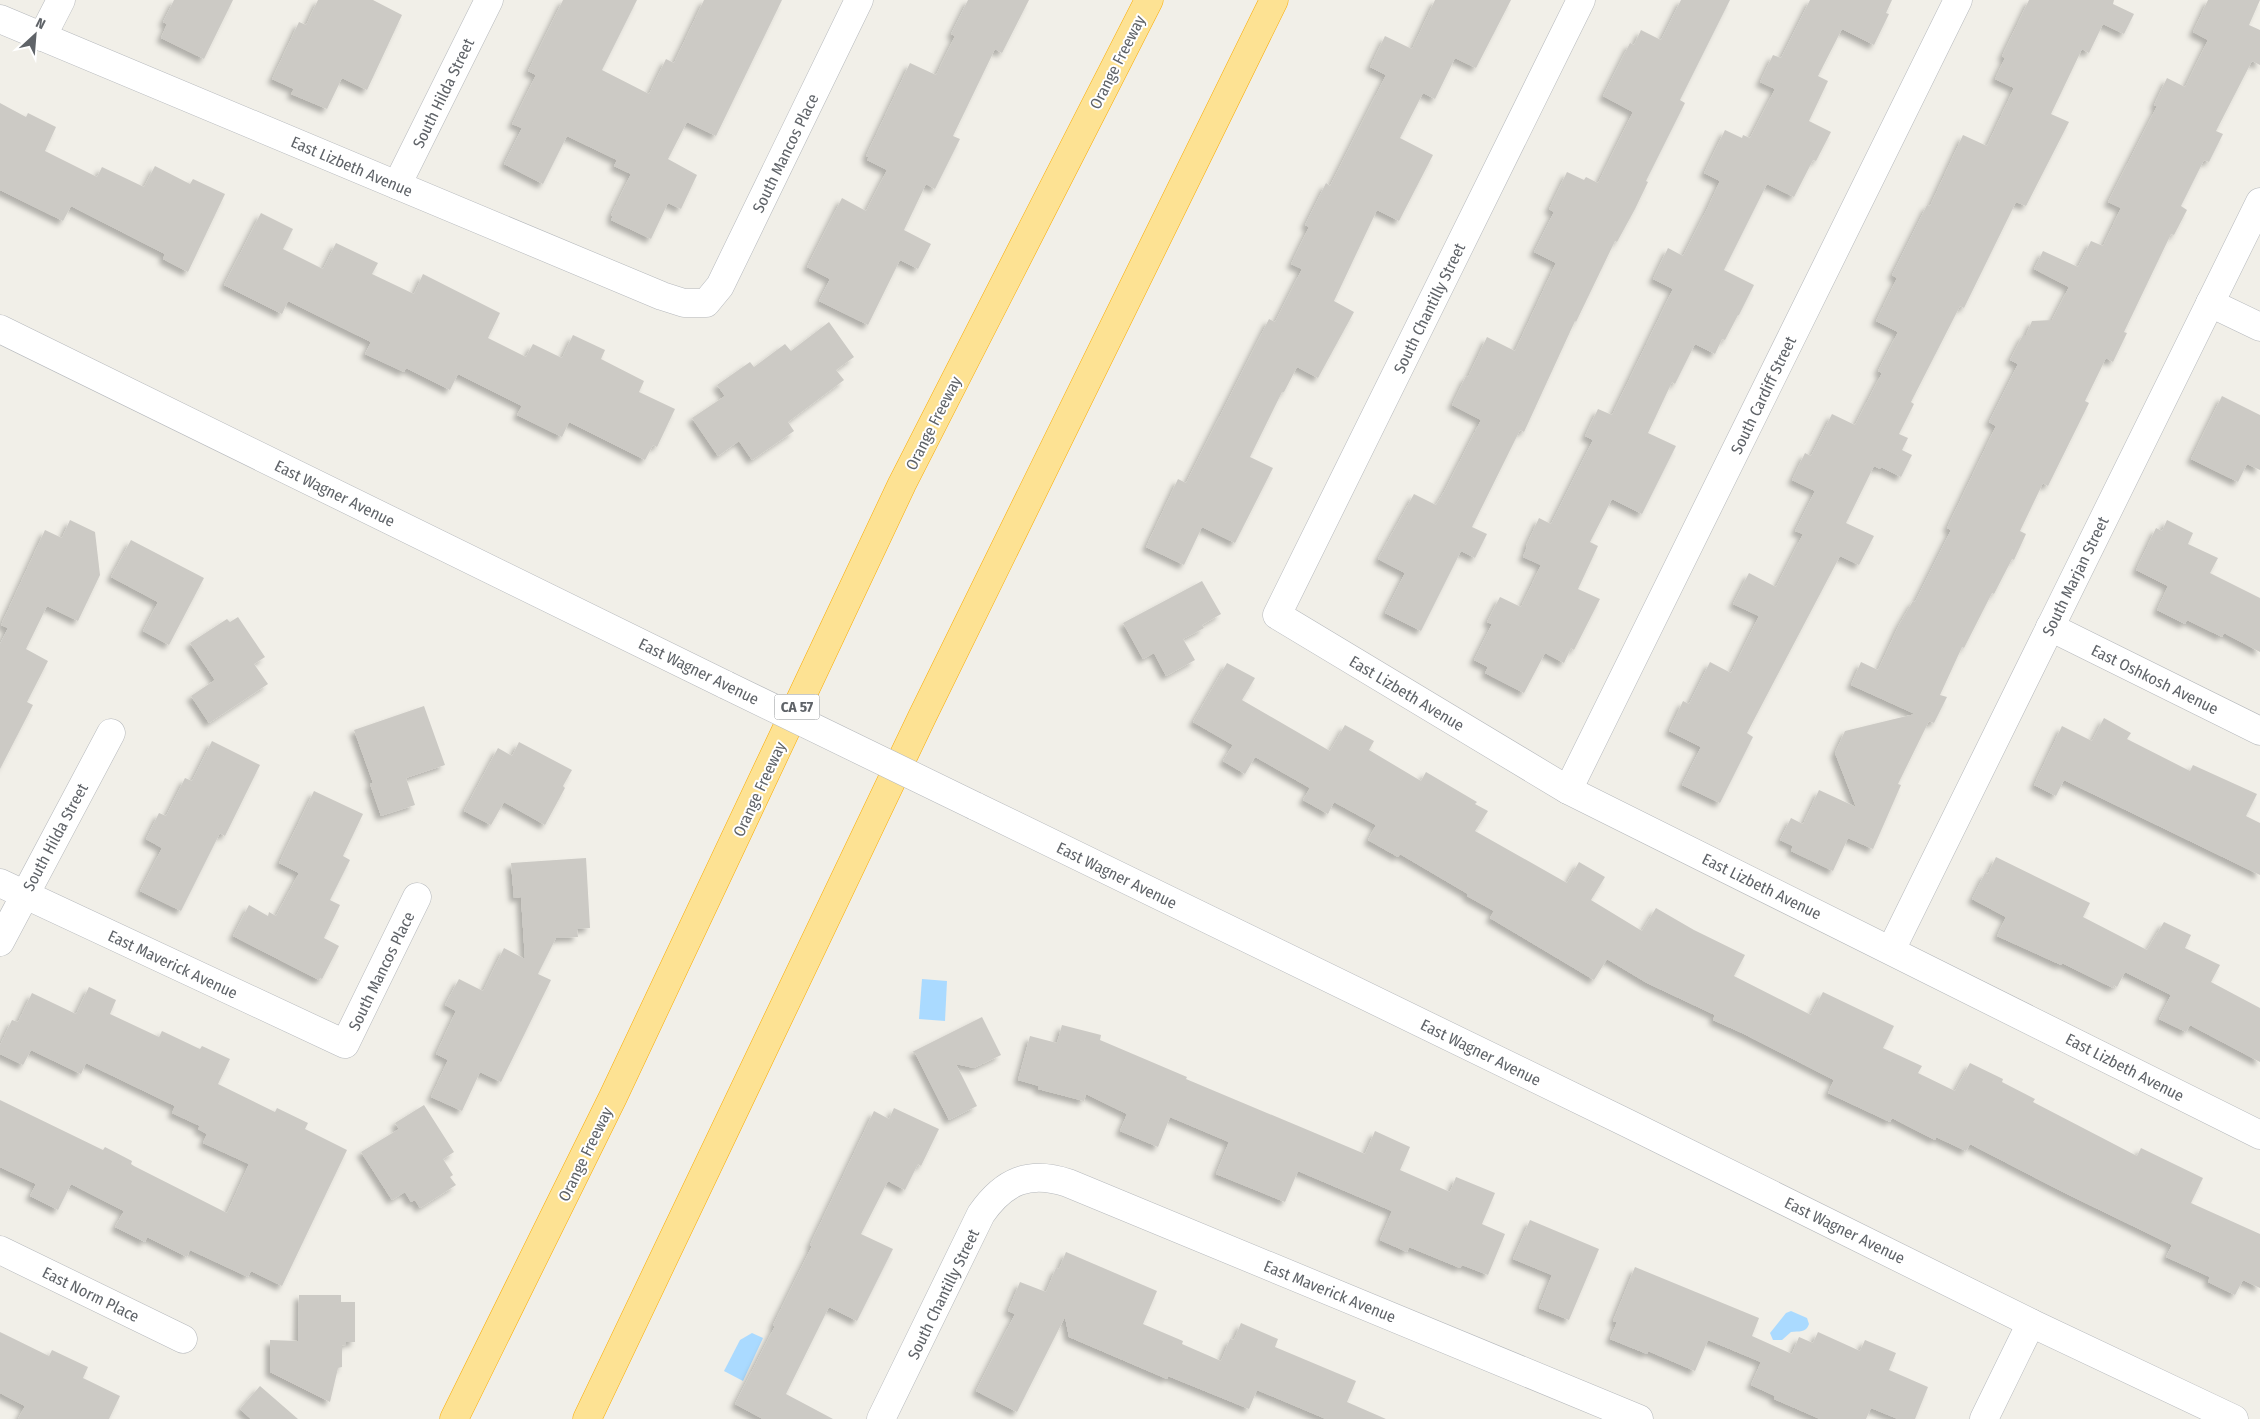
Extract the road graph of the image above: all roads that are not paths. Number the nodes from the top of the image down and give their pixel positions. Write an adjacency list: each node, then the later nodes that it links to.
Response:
1 (61, 0): 9 (street)
2 (489, 0): 10 (street, South Hilda Street)
3 (860, 0): 12 (street, South Mancos Place)
4 (1149, 0): 31 (highway, Orange Freeway / CA 57)
5 (1274, 0): 32 (highway)
6 (1581, 0): 16 (street, South Chantilly Street)
7 (1958, 0): 20 (street, South Cardiff Street)
8 (0, 20): 9 (street, East Lizbeth Avenue)
9 (42, 37): 10 (street, East Lizbeth Avenue)
10 (397, 185): 12 (street, East Lizbeth Avenue)
11 (2260, 202): 13 (street, South Marjan Street)
12 (706, 303)
13 (2210, 303): 14 (street); 17 (street, South Marjan Street)
14 (2260, 328)
15 (0, 329): 29 (street, East Wagner Avenue, bridge)
16 (1277, 615): 20 (street, East Lizbeth Avenue)
17 (2050, 627): 18 (street, East Oshkosh Avenue); 24 (street, South Marjan Street)
18 (2260, 731)
19 (111, 733): 21 (street, South Hilda Street)
20 (1568, 790): 24 (street, East Lizbeth Avenue)
21 (12, 889): 23 (street, South Hilda Street); 25 (street, East Maverick Avenue)
22 (417, 897): 25 (street, South Mancos Place)
23 (0, 942)
24 (1891, 950): 26 (street, East Lizbeth Avenue)
25 (345, 1044)
26 (2260, 1135)
27 (1018, 1180): 33 (street, South Chantilly Street); 34 (street, East Maverick Avenue)
28 (0, 1250): 30 (street, East Norm Place)
29 (2031, 1322): 35 (street); 36 (street, East Wagner Avenue)
30 (183, 1339)
31 (454, 1419)
32 (587, 1419)
33 (882, 1419)
34 (1639, 1419)
35 (1984, 1419)
36 (2234, 1419)

